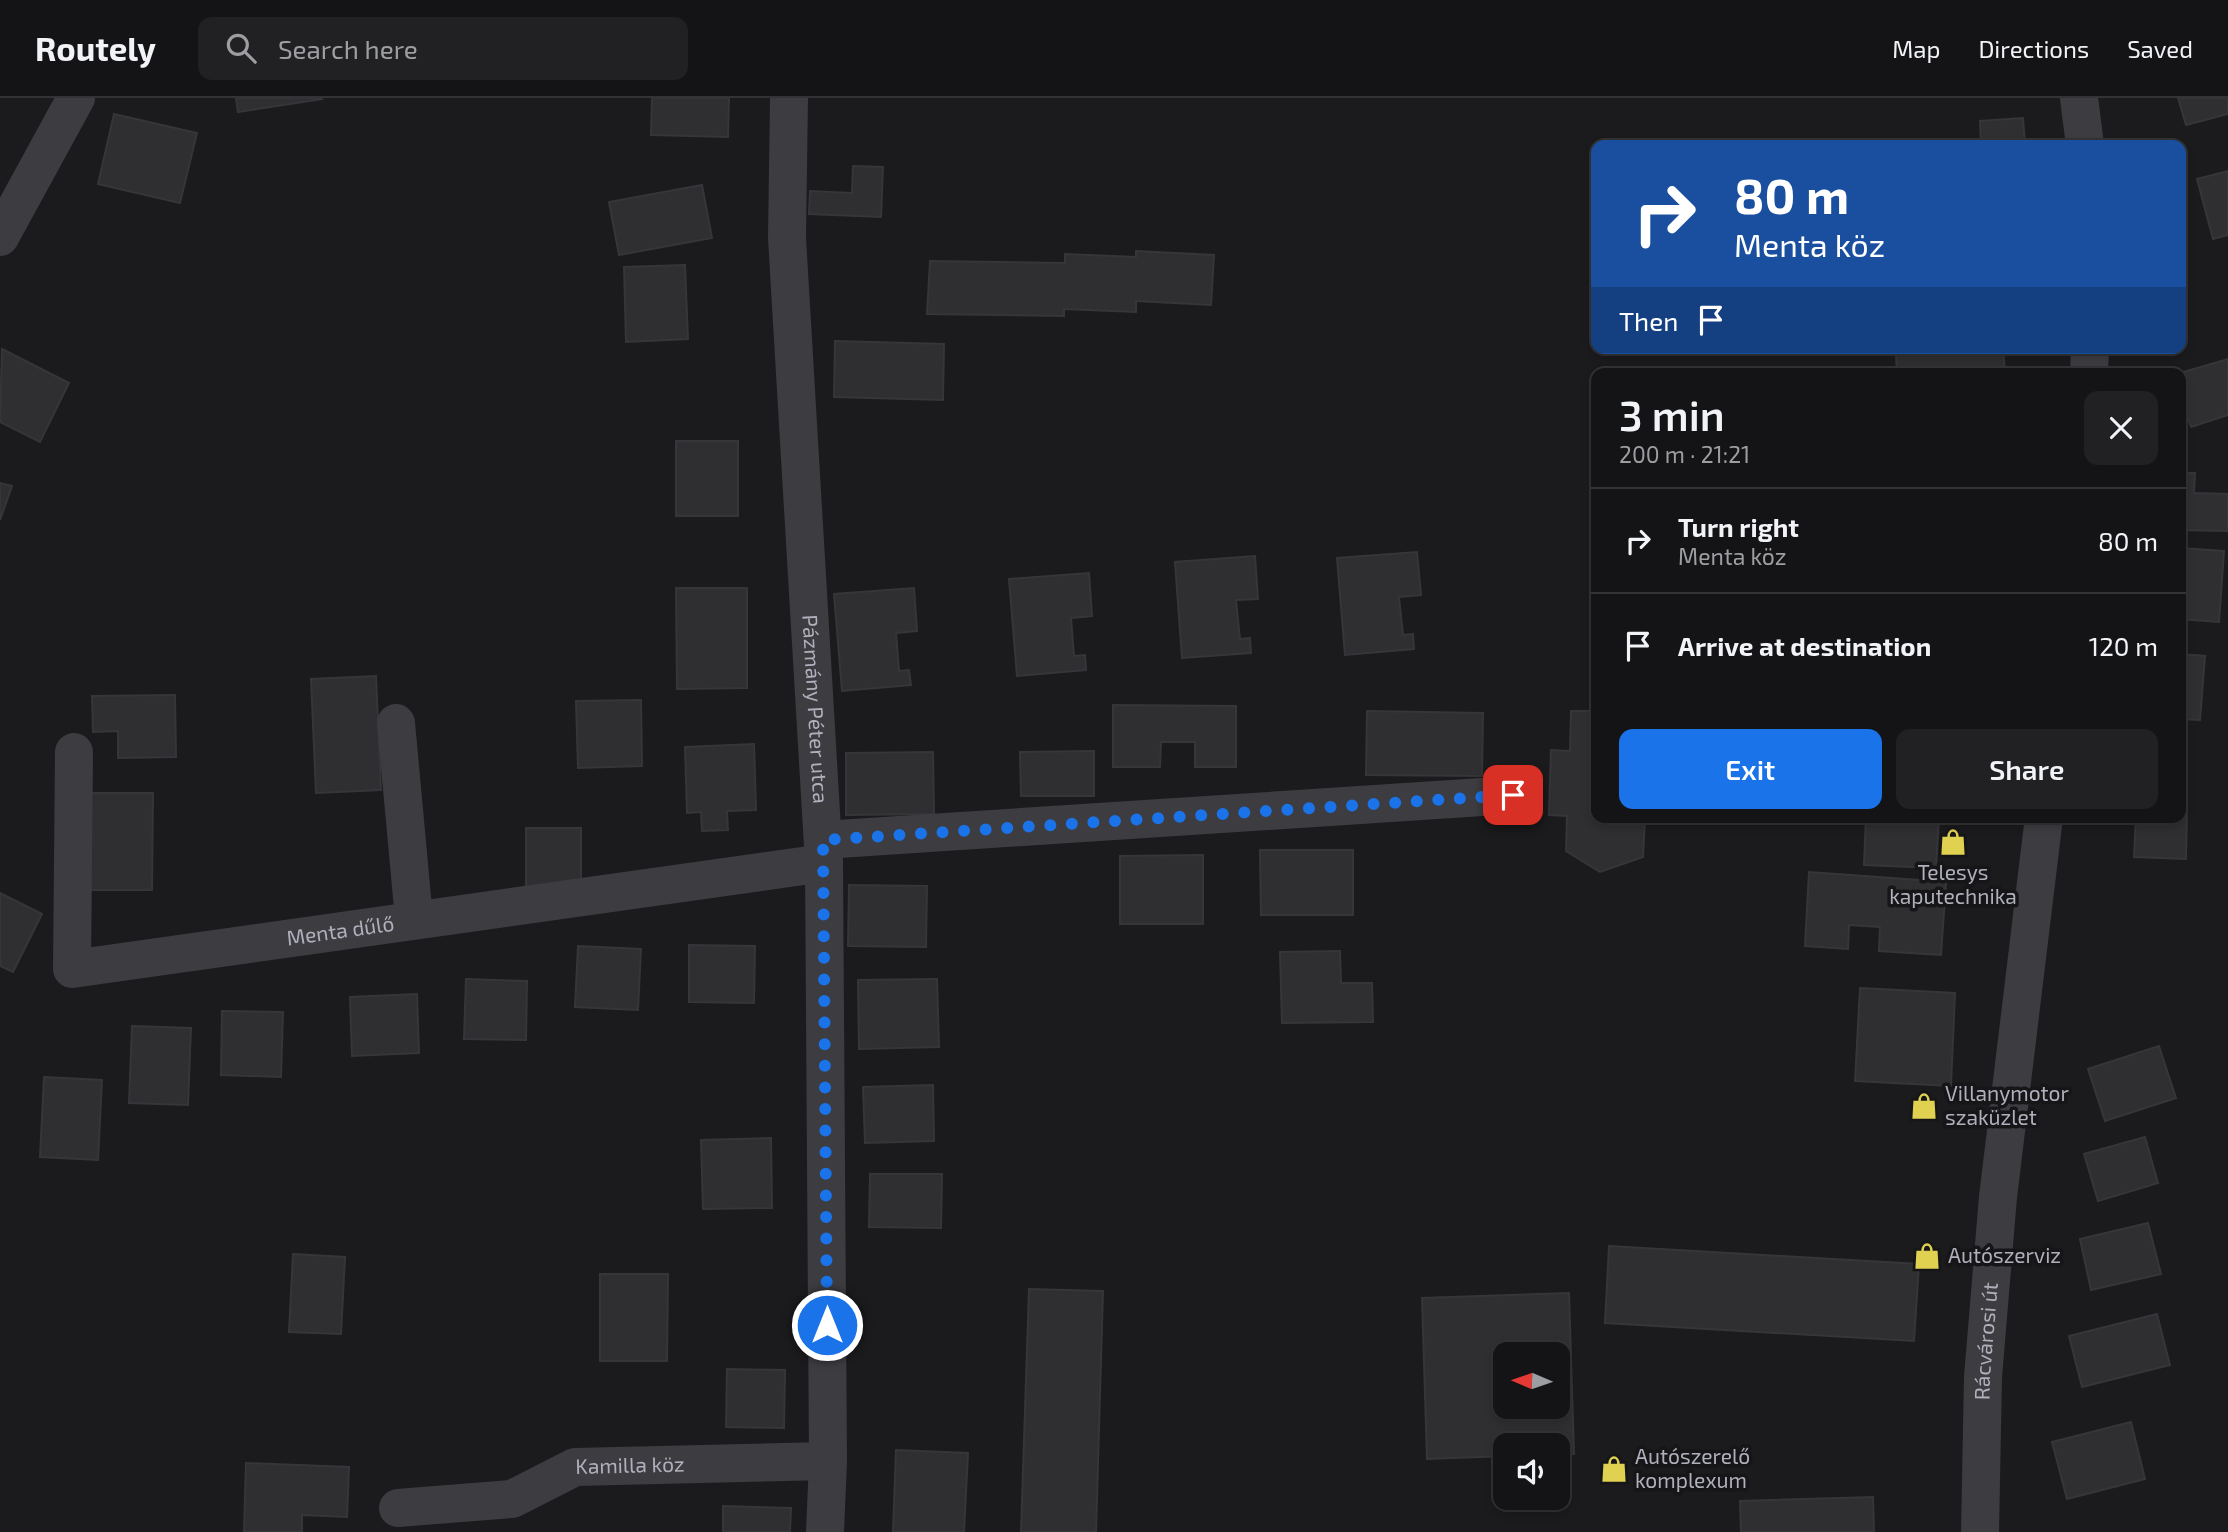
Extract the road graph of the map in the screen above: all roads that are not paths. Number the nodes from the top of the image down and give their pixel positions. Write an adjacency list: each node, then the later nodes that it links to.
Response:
1 (76, 98): 5 (street)
2 (789, 98): 10 (street, Pázmány Péter utca)
3 (2078, 98): 4 (street)
4 (2084, 140)
5 (0, 237)
6 (396, 723): 11 (street)
7 (74, 752): 11 (street, Menta dűlő)
8 (1513, 795): 10 (street, Menta dűlő)
9 (2043, 823): 15 (street, Rácvárosi út)
10 (823, 852): 11 (street, Menta dűlő); 12 (street, Pázmány Péter utca)
11 (415, 919)
12 (828, 1461): 13 (street, Kamilla köz); 14 (street, Pázmány Péter utca)
13 (398, 1508)
14 (825, 1532)
15 (1980, 1532)

